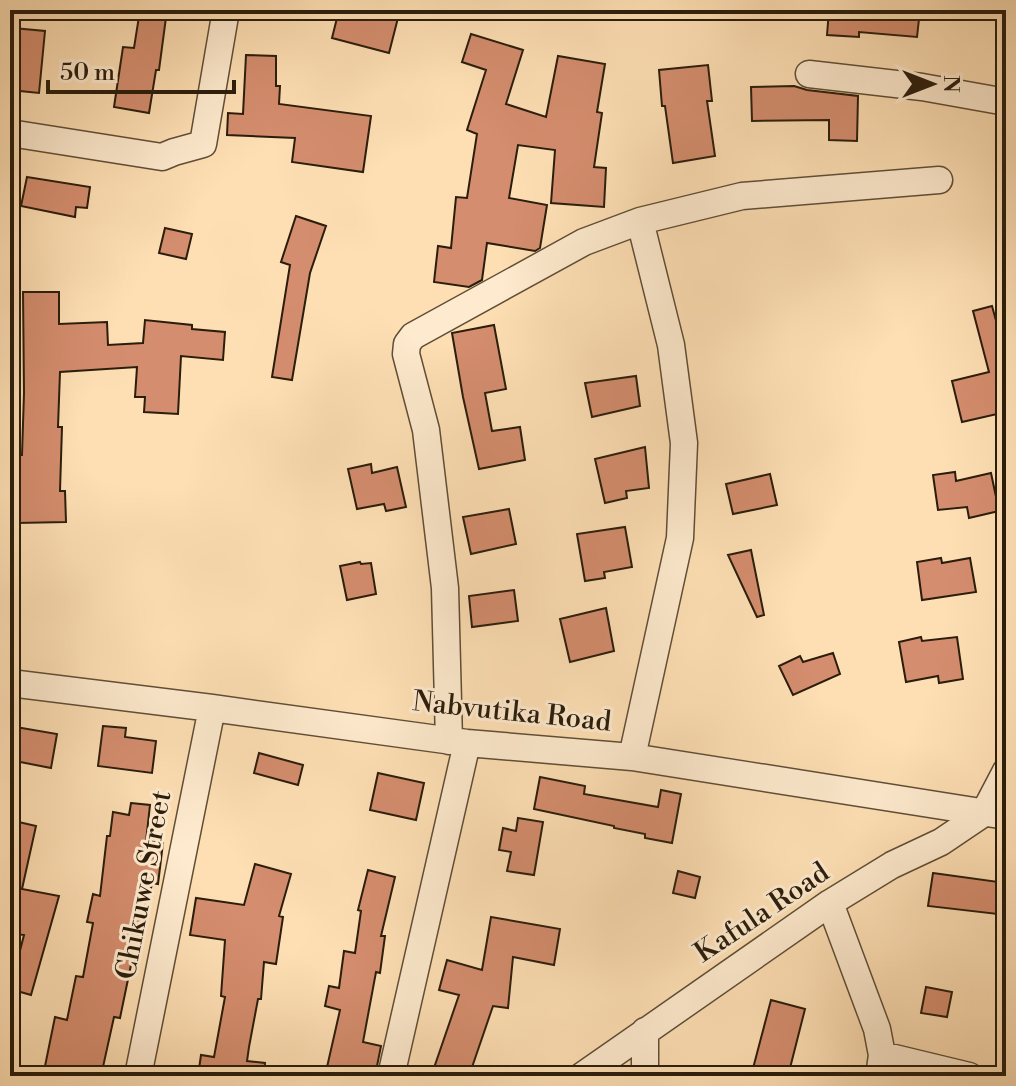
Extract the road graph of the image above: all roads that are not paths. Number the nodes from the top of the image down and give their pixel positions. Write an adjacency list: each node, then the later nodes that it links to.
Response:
1 (226, 10): 4 (street)
2 (809, 74): 3 (street)
3 (1006, 102)
4 (10, 133)
5 (939, 180): 6 (street)
6 (640, 221): 9 (street); 10 (street)
7 (10, 683): 8 (street, Nabvutika Road)
8 (212, 708): 9 (street, Nabvutika Road); 16 (street, Chikuwe Street)
9 (458, 742): 10 (street, Nabvutika Road); 17 (street)
10 (632, 757): 12 (street, Nabvutika Road)
11 (1006, 771): 12 (street)
12 (995, 815): 13 (street, Kafula Road)
13 (830, 903): 14 (street, Kafula Road); 15 (street)
14 (645, 1031): 18 (street, Kafula Road); 19 (street)
15 (881, 1065): 20 (street)
16 (138, 1076)
17 (391, 1076)
18 (582, 1076)
19 (645, 1076)
20 (969, 1076)

